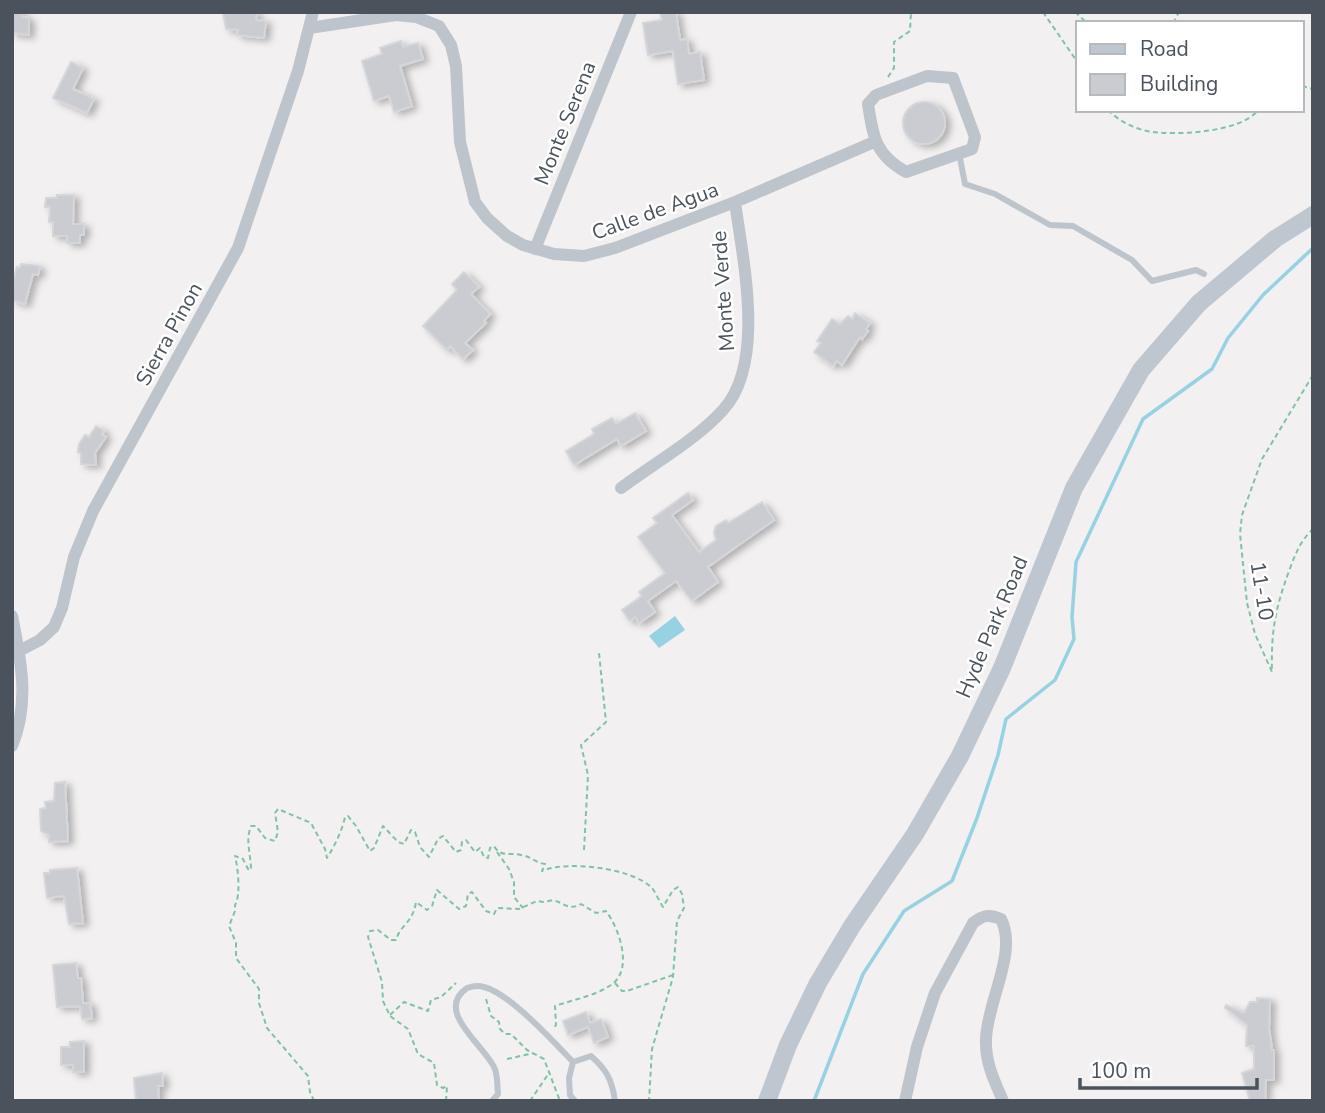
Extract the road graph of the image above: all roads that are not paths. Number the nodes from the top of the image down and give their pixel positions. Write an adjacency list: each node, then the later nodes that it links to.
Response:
1 (313, 12): 3 (street, Sierra Pinon)
2 (631, 12): 8 (street, Monte Serena)
3 (309, 28): 8 (street, Calle de Agua); 12 (street, Sierra Pinon)
4 (874, 142): 5 (street); 5 (street); 6 (street, Calle de Agua)
5 (958, 153): 9 (lane)
6 (735, 202): 8 (street, Calle de Agua); 10 (street, Monte Verde)
7 (1313, 215): 18 (main road, Hyde Park Road)
8 (535, 249)
9 (1204, 274)
10 (621, 488)
11 (12, 616): 12 (street)
12 (19, 651): 13 (street)
13 (12, 746)
14 (573, 1062): 15 (lane); 16 (lane); 17 (lane)
15 (492, 1101)
16 (575, 1101)
17 (615, 1101)
18 (767, 1101)
19 (905, 1101): 20 (street)
20 (1003, 1101)

